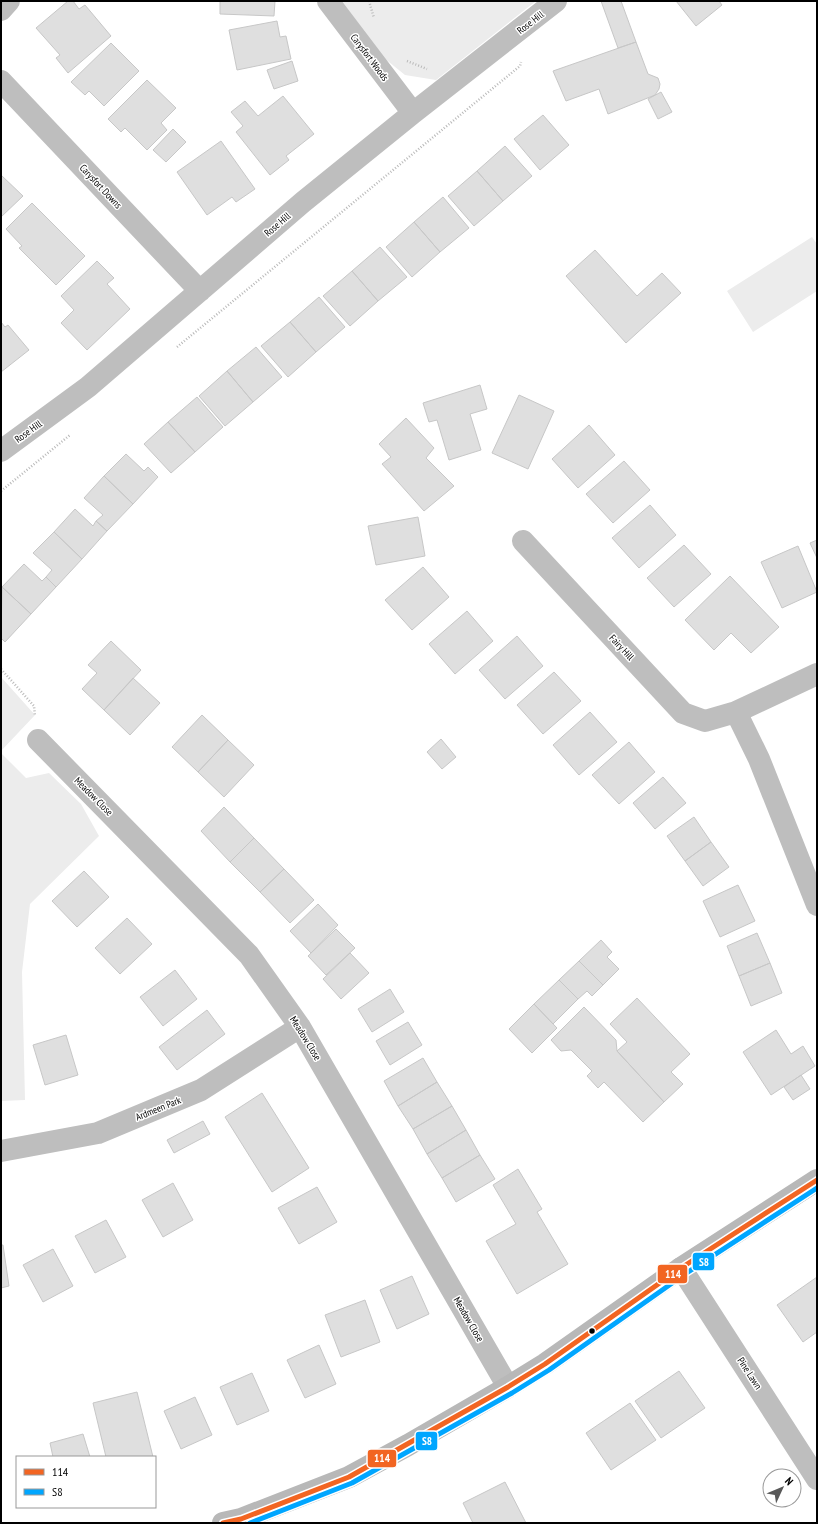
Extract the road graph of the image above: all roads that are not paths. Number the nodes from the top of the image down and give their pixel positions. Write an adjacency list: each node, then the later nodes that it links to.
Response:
1 (9, 1): 4 (street)
2 (328, 1): 6 (street, Carysfort Woods)
3 (556, 1): 6 (street, Rose Hill)
4 (1, 10)
5 (1, 81): 7 (street, Carysfort Downs)
6 (413, 112): 7 (street, Rose Hill)
7 (200, 291): 8 (street, Rose Hill)
8 (1, 451)
9 (523, 541): 11 (street, Fairy Hill)
10 (817, 674): 11 (street, Fairy Hill)
11 (736, 712): 13 (street)
12 (38, 740): 14 (street, Meadow Close)
13 (817, 905)
14 (300, 1027): 15 (street, Ardmeen Park); 18 (street, Meadow Close)
15 (1, 1151)
16 (817, 1180): 17 (main road)
17 (681, 1268): 18 (main road); 19 (street, Pine Lawn)
18 (508, 1387): 20 (main road)
19 (817, 1479)
20 (223, 1523)

